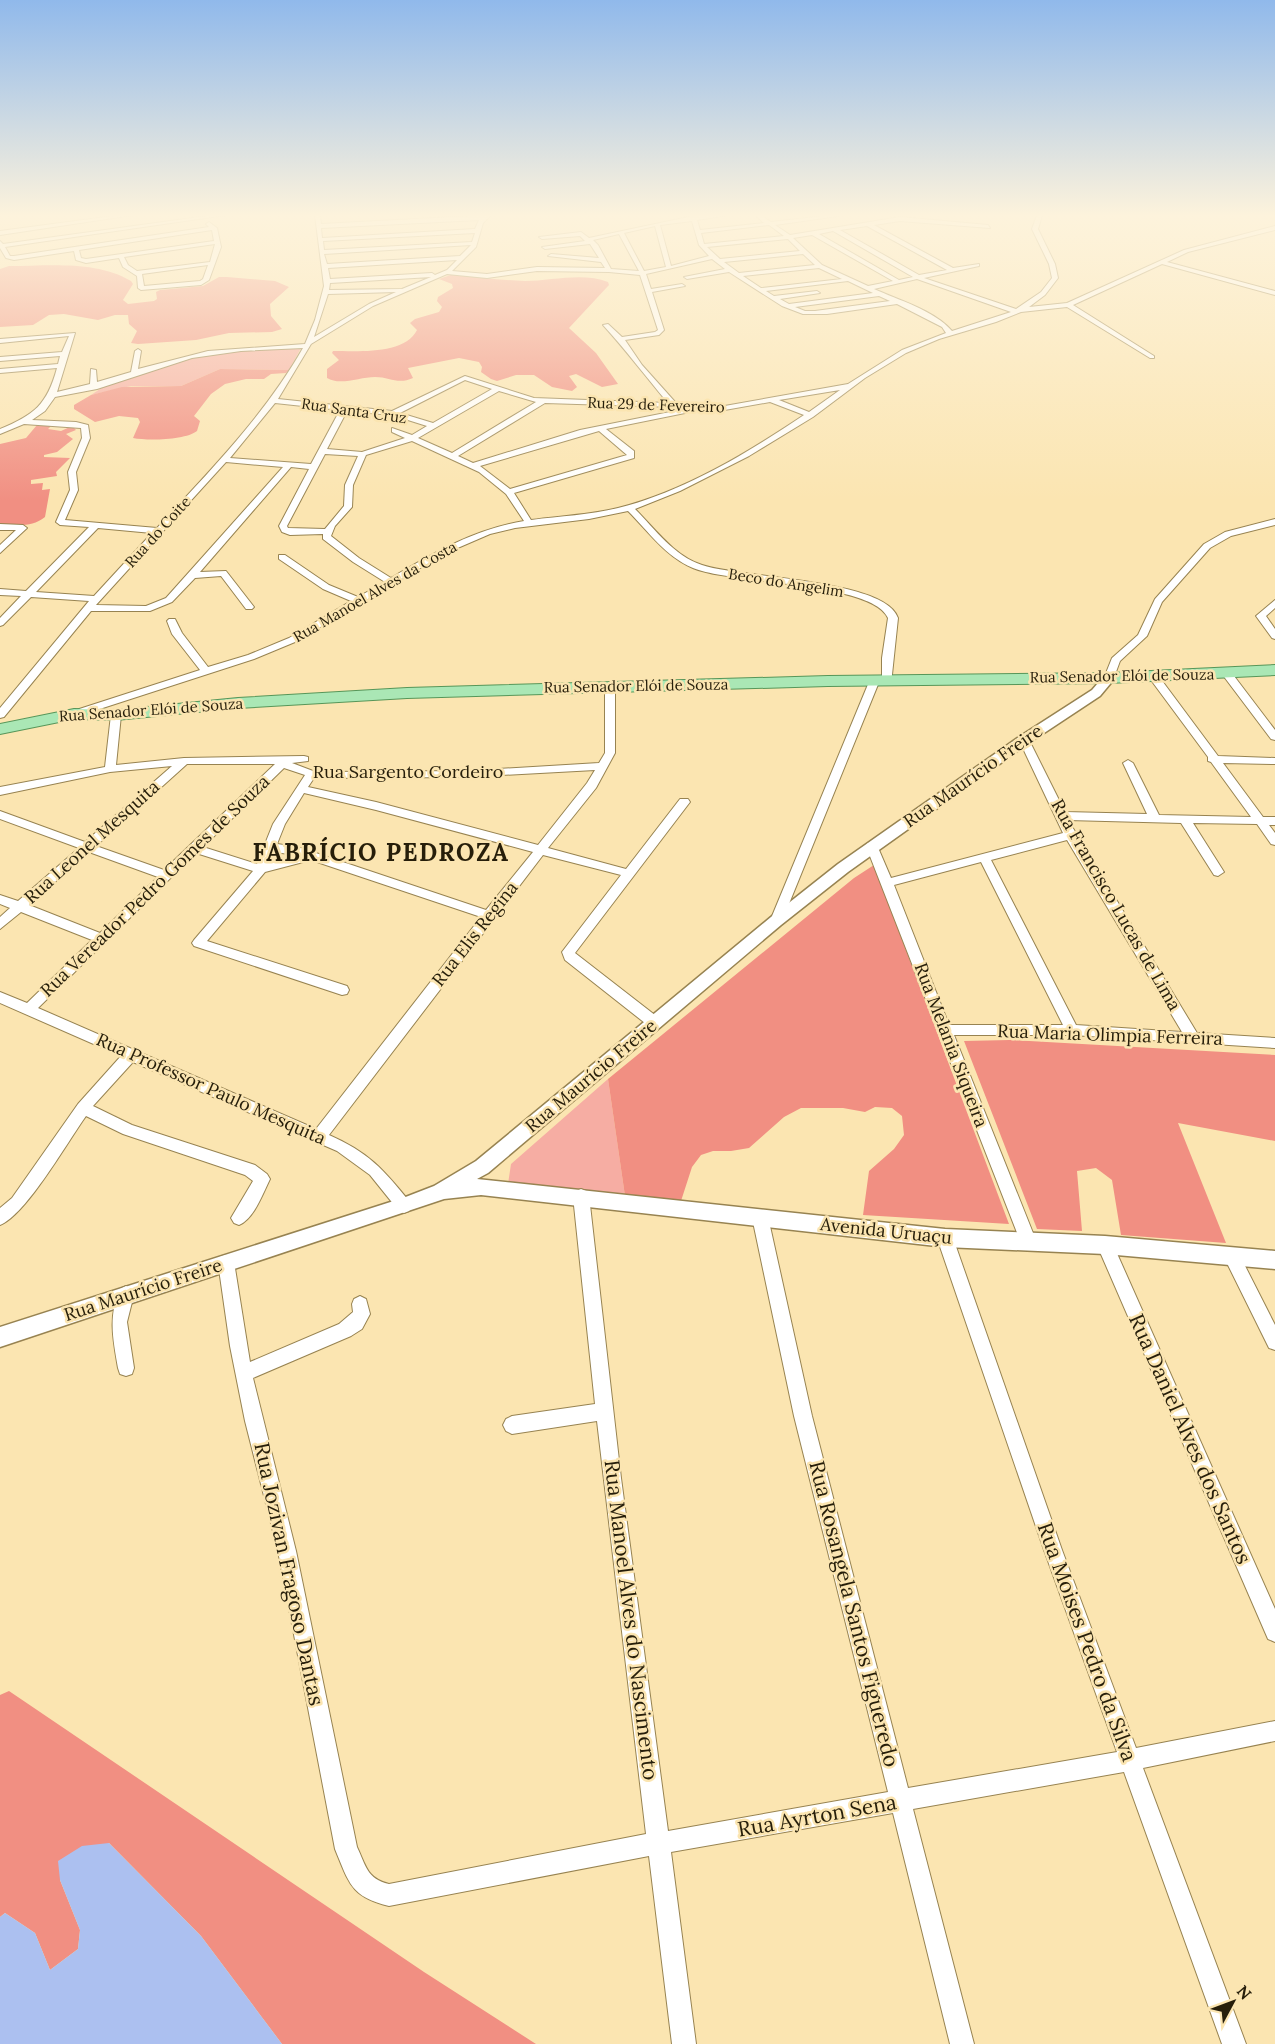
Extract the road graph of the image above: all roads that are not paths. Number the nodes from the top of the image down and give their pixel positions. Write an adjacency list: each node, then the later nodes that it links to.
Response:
1 (320, 310): 15 (street)
2 (363, 310): 15 (street)
3 (655, 310): 12 (street)
4 (798, 310): 5 (street)
5 (826, 310)
6 (914, 310): 11 (street)
7 (1023, 310): 9 (street)
8 (1077, 310): 19 (street)
9 (1018, 311): 11 (street, Rua Manoel Alves da Costa)
10 (606, 325): 12 (street)
11 (950, 333): 25 (street, Rua Manoel Alves da Costa)
12 (621, 339): 32 (street)
13 (0, 341): 14 (street)
14 (69, 342): 16 (street); 18 (street)
15 (308, 345): 24 (street); 30 (street, Rua do Coite)
16 (0, 349)
17 (138, 351): 24 (street)
18 (63, 354): 20 (street); 21 (street)
19 (1152, 357)
20 (0, 360)
21 (60, 366): 23 (street); 28 (street)
22 (93, 370): 26 (street)
23 (0, 371)
24 (134, 372): 26 (street)
25 (848, 386): 29 (street, Rua 29 de Fevereiro); 36 (street, Rua Manoel Alves da Costa)
26 (94, 387): 28 (street)
27 (498, 389): 31 (street, Rua 29 de Fevereiro); 35 (street, Rua 29 de Fevereiro); 38 (street)
28 (52, 395): 37 (street)
29 (769, 399): 34 (street, Rua 29 de Fevereiro); 36 (street)
30 (273, 401): 33 (street, Rua Santa Cruz); 46 (street, Rua do Coite)
31 (543, 401): 32 (street, Rua 29 de Fevereiro); 45 (street)
32 (674, 405): 34 (street, Rua 29 de Fevereiro)
33 (345, 408): 35 (street, Rua Santa Cruz); 43 (street)
34 (696, 408): 39 (street)
35 (393, 413): 38 (street, Rua Santa Cruz)
36 (810, 415): 51 (street, Rua Manoel Alves da Costa)
37 (21, 422): 41 (street); 54 (street)
38 (435, 426): 42 (street)
39 (600, 428): 48 (street); 50 (street)
40 (395, 430): 42 (street)
41 (0, 432)
42 (412, 438): 44 (street); 45 (street)
43 (322, 451): 44 (street); 49 (street)
44 (363, 454): 57 (street)
45 (454, 455): 48 (street)
46 (226, 460): 47 (street); 56 (street, Rua do Coite)
47 (289, 465): 49 (street); 60 (street)
48 (475, 465): 50 (street)
49 (315, 466): 57 (street)
50 (509, 492): 53 (street)
51 (630, 508): 53 (street, Rua Manoel Alves da Costa); 77 (street, Beco do Angelim)
52 (1275, 522): 76 (street)
53 (530, 523): 61 (street, Rua Manoel Alves da Costa)
54 (96, 525): 56 (street); 63 (street)
55 (0, 527): 58 (street)
56 (159, 531): 64 (street, Rua do Coite)
57 (328, 531): 61 (street)
58 (0, 550)
59 (282, 557): 65 (street)
60 (193, 575): 67 (street); 68 (street)
61 (390, 581): 65 (street, Rua Manoel Alves da Costa)
62 (0, 592): 63 (street)
63 (28, 594): 64 (street); 70 (street)
64 (98, 599): 68 (street, Rua do Coite)
65 (359, 602): 73 (street, Rua Manoel Alves da Costa)
66 (1275, 603): 71 (street)
67 (249, 607)
68 (89, 608): 80 (street, Rua do Coite)
69 (172, 621): 73 (street)
70 (0, 623)
71 (1275, 636)
72 (1275, 670): 74 (main road, Rua Senador Elói de Souza)
73 (206, 671): 79 (street, Rua Manoel Alves da Costa)
74 (1227, 674): 75 (main road, Rua Senador Elói de Souza); 83 (street)
75 (1153, 676): 76 (main road, Rua Senador Elói de Souza); 86 (street)
76 (1109, 678): 77 (main road, Rua Senador Elói de Souza); 84 (street, Rua Maurício Freire)
77 (880, 682): 78 (main road, Rua Senador Elói de Souza); 120 (street)
78 (610, 687): 81 (main road, Rua Senador Elói de Souza); 91 (street, Rua Elis Regina)
79 (74, 714): 81 (main road, Rua Senador Elói de Souza); 82 (main road, Rua Senador Elói de Souza)
80 (0, 715)
81 (116, 715): 92 (street)
82 (0, 729)
83 (1275, 736)
84 (1023, 740): 98 (street, Rua Francisco Lucas de Lima); 106 (street, Rua Maurício Freire)
85 (303, 759): 89 (street)
86 (1212, 759): 88 (street); 101 (street)
87 (184, 761): 89 (street, Rua Sargento Cordeiro); 92 (street, Rua Sargento Cordeiro); 105 (street, Rua Leonel Mesquita)
88 (1275, 761)
89 (278, 762): 93 (street, Rua Sargento Cordeiro); 108 (street, Rua Vereador Pedro Gomes de Souza)
90 (1128, 764): 99 (street)
91 (604, 766): 93 (street, Rua Sargento Cordeiro); 109 (street, Rua Elis Regina)
92 (110, 770): 95 (street, Rua Sargento Cordeiro)
93 (311, 774): 94 (street)
94 (301, 789): 107 (street); 109 (street)
95 (0, 791)
96 (684, 802): 114 (street)
97 (0, 815): 105 (street)
98 (1061, 816): 99 (street); 103 (street, Rua Francisco Lucas de Lima)
99 (1155, 818): 100 (street)
100 (1185, 820): 101 (street); 113 (street)
101 (1259, 821): 102 (street); 104 (street)
102 (1275, 821)
103 (1071, 835): 111 (street); 129 (street, Rua Francisco Lucas de Lima)
104 (1275, 841)
105 (88, 846): 115 (street); 118 (street, Rua Leonel Mesquita)
106 (872, 846): 116 (street, Rua Melania Siqueira); 120 (street, Rua Maurício Freire)
107 (269, 847): 110 (street); 112 (street)
108 (193, 848): 112 (street); 115 (street, Rua Vereador Pedro Gomes de Souza)
109 (539, 850): 114 (street); 119 (street, Rua Elis Regina)
110 (310, 856): 112 (street); 119 (street)
111 (984, 857): 116 (street); 128 (street)
112 (261, 869): 123 (street)
113 (1218, 872)
114 (627, 873): 126 (street)
115 (165, 875): 122 (street, Rua Vereador Pedro Gomes de Souza)
116 (887, 883): 127 (street, Rua Melania Siqueira)
117 (0, 899): 118 (street)
118 (19, 907): 121 (street, Rua Leonel Mesquita); 122 (street)
119 (489, 915): 133 (street, Rua Elis Regina)
120 (776, 921): 126 (street, Rua Maurício Freire)
121 (0, 924)
122 (101, 938): 125 (street, Rua Vereador Pedro Gomes de Souza)
123 (342, 990)
124 (0, 998): 125 (street, Rua Professor Paulo Mesquita)
125 (29, 1009): 131 (street, Rua Professor Paulo Mesquita)
126 (655, 1023): 134 (street, Rua Maurício Freire)
127 (946, 1030): 128 (street, Rua Maria Olimpia Ferreira); 143 (street, Rua Melania Siqueira)
128 (1072, 1030): 129 (street, Rua Maria Olimpia Ferreira)
129 (1193, 1038): 130 (street, Rua Maria Olimpia Ferreira)
130 (1275, 1042)
131 (131, 1055): 132 (street); 133 (street, Rua Professor Paulo Mesquita)
132 (83, 1108): 140 (street); 141 (street)
133 (319, 1137): 138 (street, Rua Professor Paulo Mesquita)
134 (495, 1155): 135 (street); 136 (street, Rua Maurício Freire)
135 (498, 1189): 136 (street, Avenida Uruaçu); 137 (street, Avenida Uruaçu)
136 (441, 1192): 138 (street, Rua Maurício Freire)
137 (581, 1196): 139 (street, Avenida Uruaçu); 154 (street, Rua Manoel Alves do Nascimento)
138 (404, 1206): 147 (street, Rua Maurício Freire)
139 (760, 1217): 142 (street, Avenida Uruaçu); 159 (street, Rua Rosangela Santos Figueredo)
140 (0, 1218)
141 (239, 1218)
142 (945, 1238): 143 (street, Avenida Uruaçu); 158 (street, Rua Moises Pedro da Silva)
143 (1029, 1244): 144 (street, Avenida Uruaçu)
144 (1106, 1245): 145 (street, Avenida Uruaçu); 156 (street, Rua Daniel Alves dos Santos)
145 (1231, 1255): 146 (street, Avenida Uruaçu); 151 (street)
146 (1275, 1260)
147 (226, 1262): 148 (street, Rua Maurício Freire); 153 (street, Rua Jozivan Fragoso Dantas)
148 (126, 1294): 150 (street, Rua Maurício Freire); 152 (street)
149 (360, 1304): 153 (street)
150 (0, 1337)
151 (1275, 1342)
152 (126, 1368)
153 (245, 1373): 161 (street, Rua Jozivan Fragoso Dantas)
154 (605, 1411): 155 (street); 160 (street, Rua Manoel Alves do Nascimento)
155 (512, 1425)
156 (1275, 1632)
157 (1275, 1731): 158 (street, Rua Ayrton Sena)
158 (1131, 1760): 159 (street, Rua Ayrton Sena); 164 (street, Rua Moises Pedro da Silva)
159 (902, 1801): 160 (street, Rua Ayrton Sena); 163 (street, Rua Rosangela Santos Figueredo)
160 (659, 1843): 161 (street, Rua Ayrton Sena); 162 (street, Rua Manoel Alves do Nascimento)
161 (362, 1882)
162 (684, 2044)
163 (962, 2044)
164 (1234, 2044)

